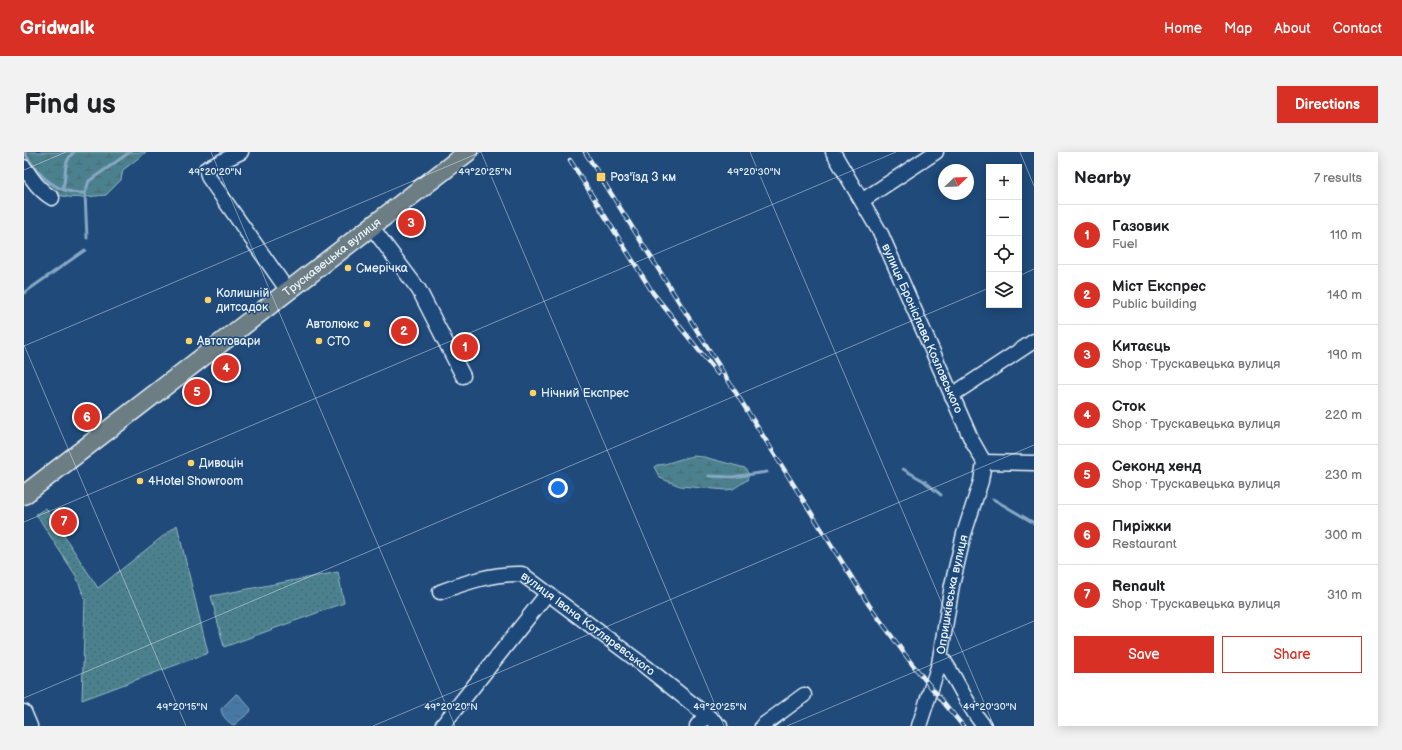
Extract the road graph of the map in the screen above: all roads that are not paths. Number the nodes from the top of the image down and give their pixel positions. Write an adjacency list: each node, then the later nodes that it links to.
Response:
1 (241, 152): 9 (street)
2 (468, 152): 8 (main road, Трускавецька вулиця)
3 (834, 152): 7 (street, вулиця Броніслава Козловського)
4 (936, 152): 7 (street)
5 (24, 166): 6 (street)
6 (52, 198)
7 (862, 200): 12 (street, вулиця Броніслава Козловського)
8 (371, 226): 9 (main road, Трускавецька вулиця); 11 (street)
9 (288, 291): 15 (main road, Трускавецька вулиця)
10 (1034, 340): 12 (street)
11 (463, 376)
12 (952, 395): 13 (street, вулиця Броніслава Козловського)
13 (984, 462): 14 (street); 18 (street, Опришківська вулиця)
14 (1034, 463)
15 (24, 495)
16 (440, 592): 17 (street, вулиця Івана Котляревського)
17 (547, 594): 21 (street, вулиця Івана Котляревського); 23 (street)
18 (940, 657): 27 (street, Опришківська вулиця); 28 (street)
19 (804, 695): 26 (street)
20 (24, 712): 22 (street)
21 (706, 715): 24 (street); 25 (street, вулиця Івана Котляревського)
22 (30, 726)
23 (442, 726)
24 (697, 726)
25 (720, 726)
26 (762, 726)
27 (919, 726)
28 (984, 726)

